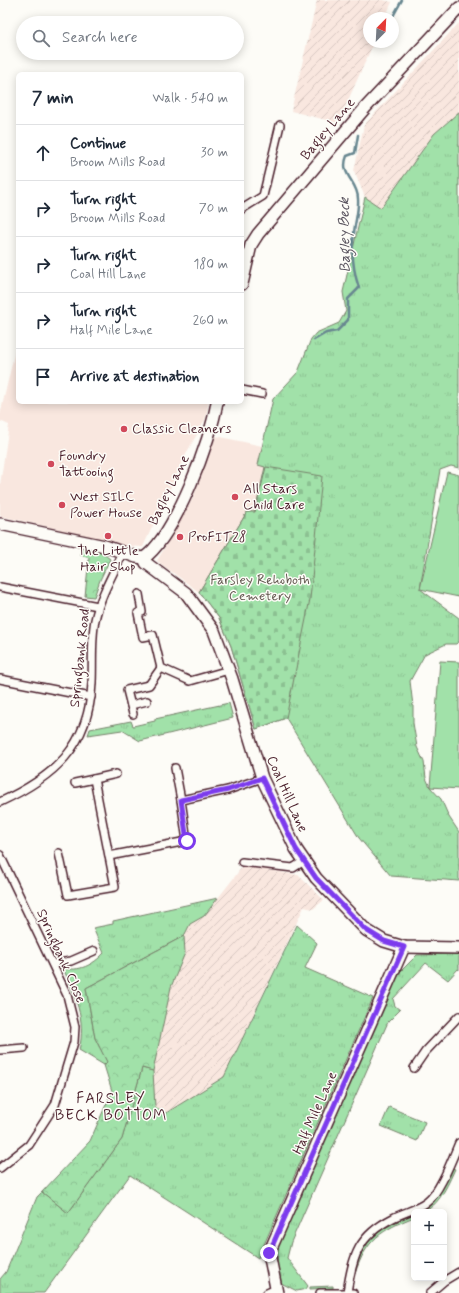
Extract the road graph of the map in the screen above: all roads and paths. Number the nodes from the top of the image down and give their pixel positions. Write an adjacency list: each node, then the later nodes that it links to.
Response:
1 (459, 8): 4 (street, Bagley Lane)
2 (280, 125): 3 (street)
3 (244, 208)
4 (247, 244): 5 (street, Bagley Lane)
5 (244, 268)
6 (244, 390): 7 (street)
7 (262, 394)
8 (216, 404): 11 (street, Bagley Lane)
9 (0, 524): 10 (street)
10 (123, 553): 11 (street); 14 (street, Springbank Road)
11 (144, 558): 16 (street, Coal Hill Lane)
12 (0, 587): 14 (street)
13 (139, 594): 15 (street)
14 (98, 606): 18 (street, Springbank Road)
15 (161, 668): 16 (street); 20 (street)
16 (229, 670): 24 (street, Coal Hill Lane)
17 (0, 679): 18 (street)
18 (91, 697): 28 (street, Springbank Road)
19 (147, 701): 20 (street)
20 (131, 705): 21 (street)
21 (133, 714)
22 (175, 768): 27 (street)
23 (116, 774): 25 (street)
24 (262, 778): 27 (street); 32 (street, Coal Hill Lane)
25 (94, 779): 26 (street); 31 (street)
26 (75, 783)
27 (181, 800): 31 (street)
28 (0, 802)
29 (59, 853): 31 (street)
30 (0, 855): 37 (street, Springbank Close)
31 (109, 856)
32 (304, 861): 33 (street); 34 (street, Coal Hill Lane)
33 (242, 862)
34 (404, 947): 35 (street, Coal Hill Lane); 45 (street, Half Mile Lane)
35 (459, 948)
36 (94, 951): 37 (street)
37 (53, 964): 43 (street, Springbank Close)
38 (459, 1016): 41 (street)
39 (24, 1048): 40 (street)
40 (0, 1050)
41 (414, 1068)
42 (459, 1143): 46 (street)
43 (0, 1167)
44 (459, 1272): 48 (street)
45 (273, 1292)
46 (350, 1292): 47 (street)
47 (320, 1293)
48 (430, 1293)

